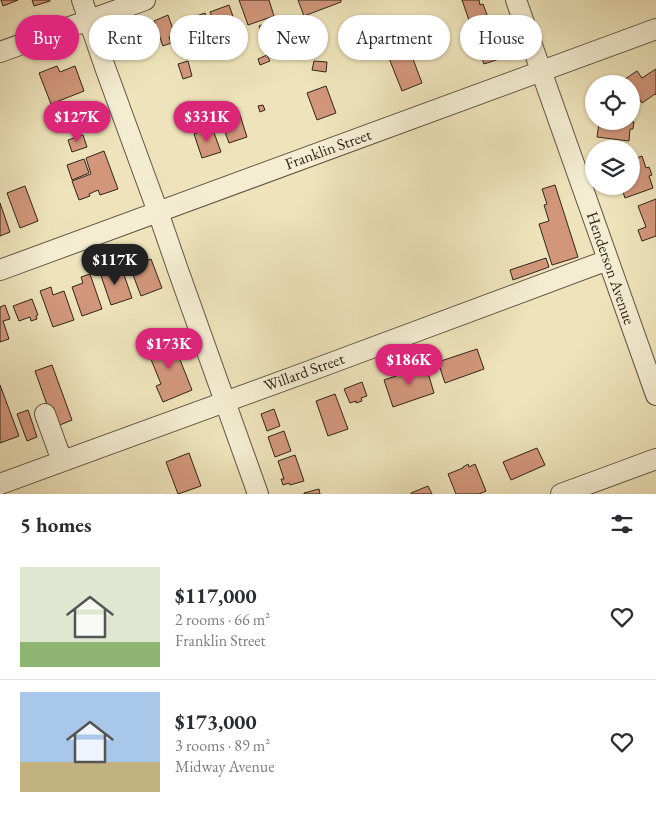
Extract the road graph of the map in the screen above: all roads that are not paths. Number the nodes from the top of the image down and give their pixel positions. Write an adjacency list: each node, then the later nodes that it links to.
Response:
1 (82, 0): 5 (street)
2 (145, 0): 4 (street)
3 (516, 0): 10 (street, Henderson Avenue)
4 (104, 15)
5 (89, 18)
6 (89, 20): 8 (street)
7 (656, 29): 10 (street, Franklin Street)
8 (0, 52)
9 (103, 60): 11 (street)
10 (542, 72): 11 (street, Franklin Street); 12 (street, Henderson Avenue)
11 (158, 212): 13 (street, Franklin Street); 15 (street)
12 (608, 260): 14 (street, Henderson Avenue); 15 (street, Willard Street)
13 (0, 270)
14 (656, 395)
15 (225, 401): 18 (street, Willard Street); 20 (street)
16 (44, 414): 18 (street)
17 (656, 458): 21 (street)
18 (62, 461): 19 (street, Willard Street)
19 (0, 484)
20 (258, 494)
21 (561, 494)

